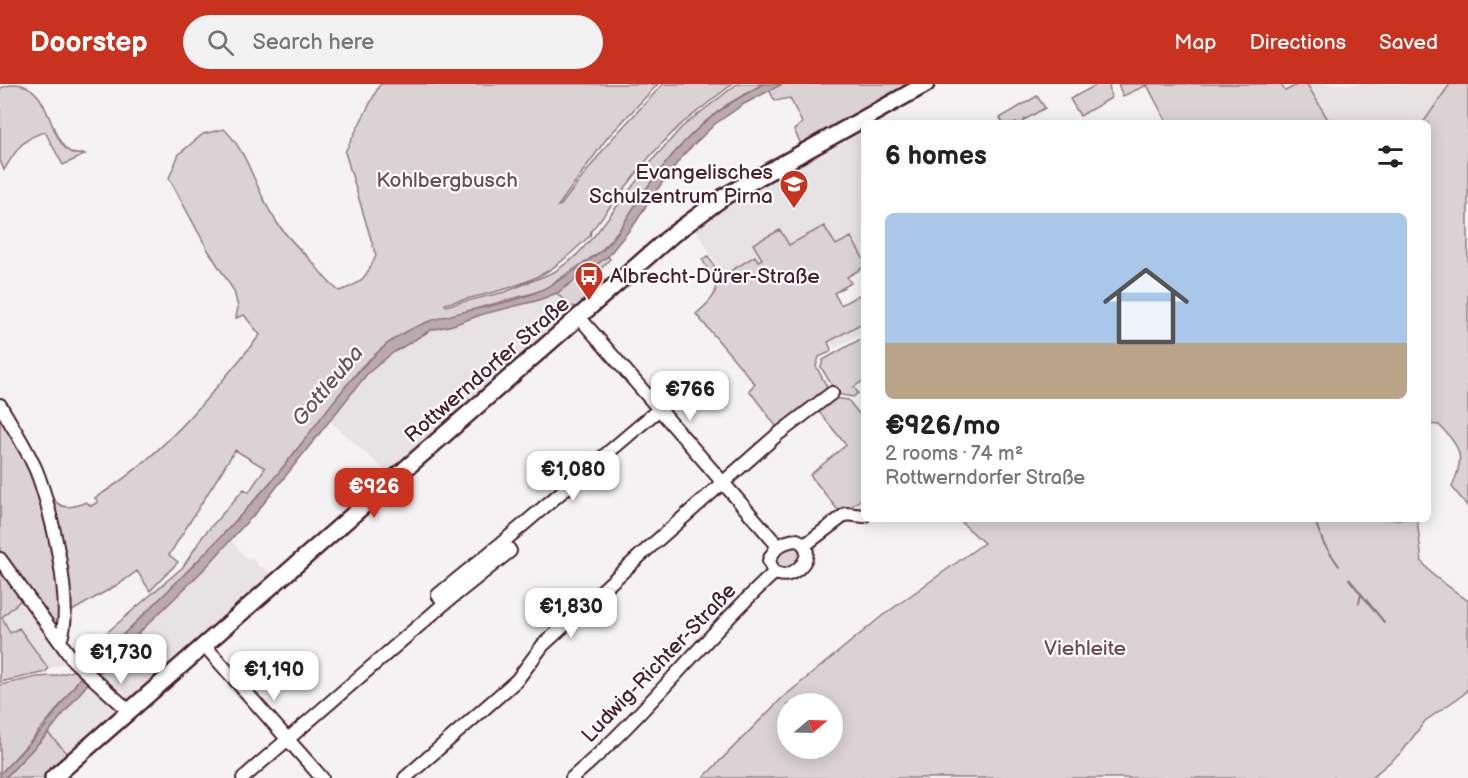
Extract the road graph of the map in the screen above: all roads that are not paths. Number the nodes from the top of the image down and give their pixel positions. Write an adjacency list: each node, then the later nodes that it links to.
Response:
1 (926, 84): 3 (main road, Rottwerndorfer Straße)
2 (861, 120): 4 (main road, Rottwerndorfer Straße)
3 (861, 120)
4 (579, 317): 8 (street); 16 (main road, Rottwerndorfer Straße)
5 (691, 382): 8 (street)
6 (832, 393): 9 (street)
7 (0, 405): 15 (street)
8 (660, 410): 9 (street); 18 (street)
9 (722, 482): 12 (street); 22 (street)
10 (860, 515): 11 (street)
11 (805, 545): 12 (street); 14 (street)
12 (778, 546): 14 (street)
13 (0, 559): 15 (street)
14 (774, 573): 23 (street, Ludwig-Richter-Straße)
15 (60, 641): 17 (street)
16 (205, 646): 17 (main road, Rottwerndorfer Straße); 18 (street)
17 (128, 711): 19 (main road, Rottwerndorfer Straße)
18 (287, 739): 20 (street); 21 (street)
19 (53, 778)
20 (243, 778)
21 (322, 778)
22 (405, 778)
23 (572, 778)

